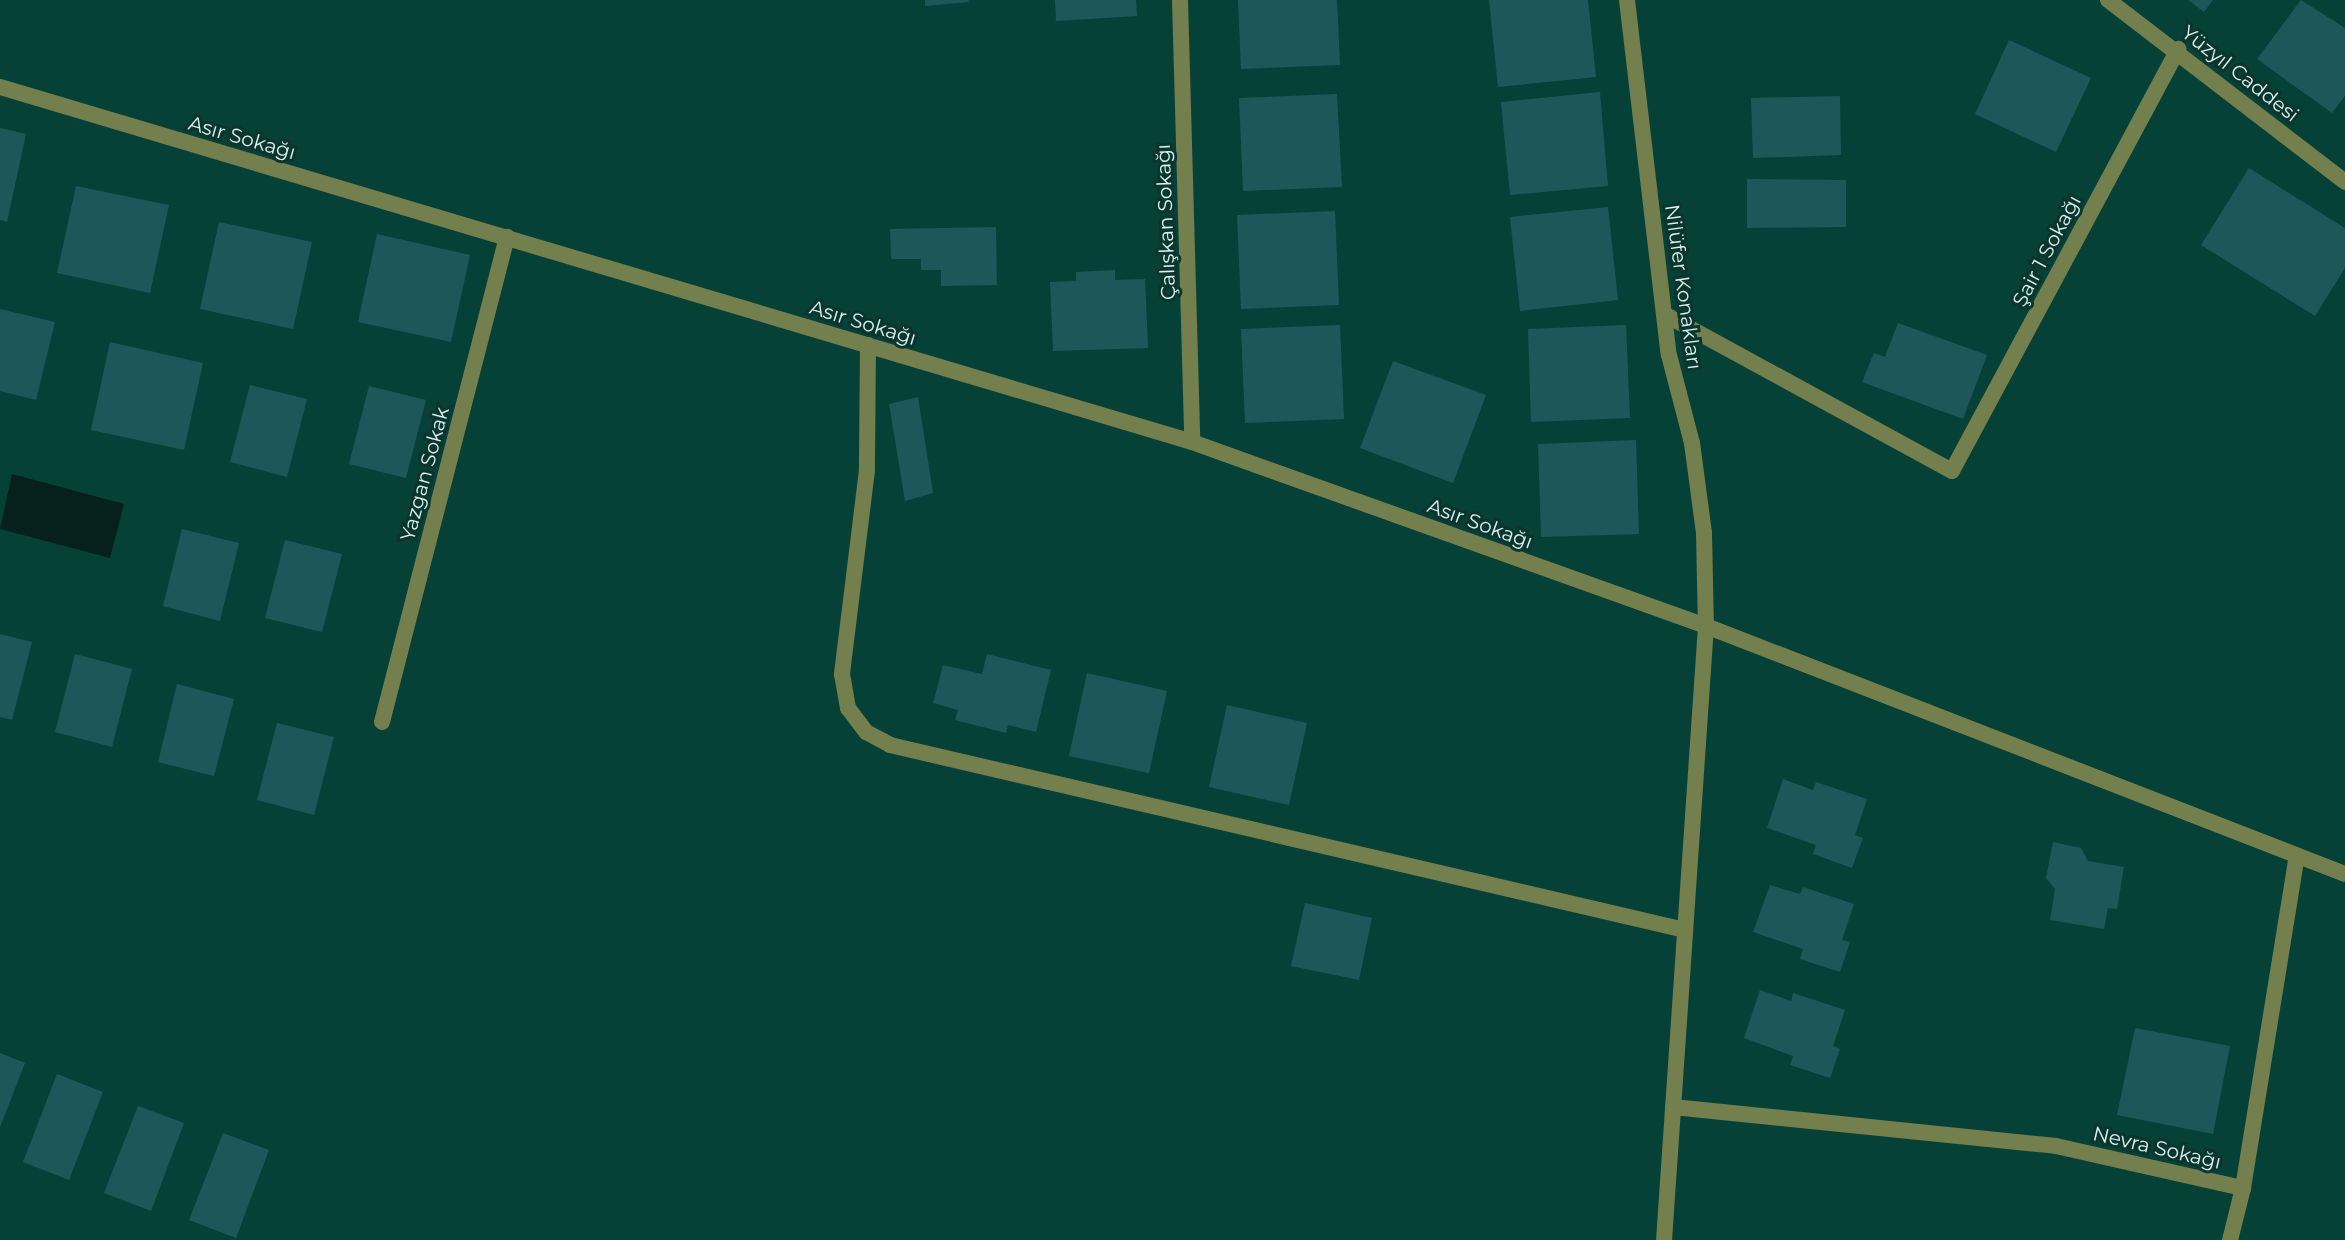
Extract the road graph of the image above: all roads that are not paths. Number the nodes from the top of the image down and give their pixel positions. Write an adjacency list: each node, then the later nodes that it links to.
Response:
1 (1180, 0): 10 (street, Çalışkan Sokağı)
2 (1627, 0): 8 (street, Nilüfer Konakları)
3 (2108, 0): 4 (street, Yüzyıl Caddesi)
4 (2178, 49): 6 (street, Yüzyıl Caddesi); 8 (street, Şair 1 Sokağı)
5 (0, 87): 7 (street, Asır Sokağı)
6 (2345, 182)
7 (507, 237): 9 (street, Asır Sokağı); 12 (street, Yazgan Sokak)
8 (1664, 314): 11 (street, Nilüfer Konakları)
9 (868, 345): 10 (street, Asır Sokağı); 15 (street)
10 (1192, 442): 11 (street, Asır Sokağı)
11 (1706, 626): 13 (street, Asır Sokağı); 15 (street, Nilüfer Konakları)
12 (382, 722)
13 (2297, 855): 14 (street, Asır Sokağı); 17 (street)
14 (2345, 874)
15 (1685, 930): 16 (street, Nilüfer Konakları)
16 (1673, 1107): 17 (street, Nevra Sokağı); 18 (street, Nilüfer Konakları)
17 (2243, 1188): 19 (street, Nevra Sokağı)
18 (1664, 1240)
19 (2230, 1240)

